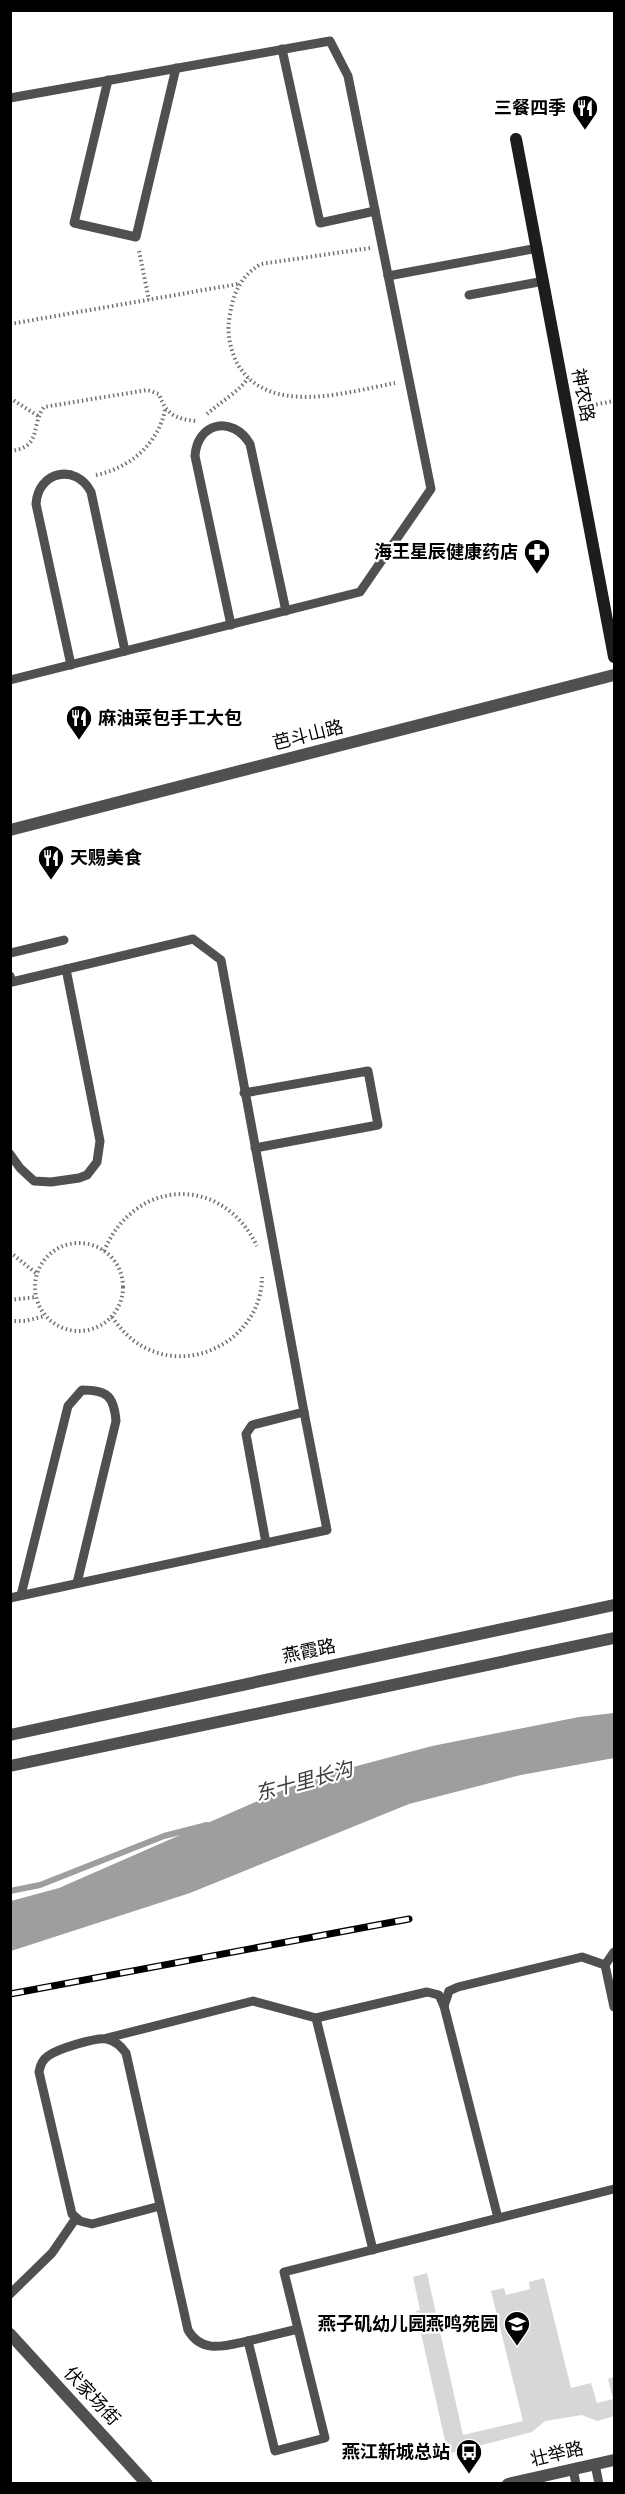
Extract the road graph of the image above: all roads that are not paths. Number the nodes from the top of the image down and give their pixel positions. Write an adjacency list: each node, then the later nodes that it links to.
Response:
1 (282, 49): 2 (lane); 6 (lane); 6 (lane)
2 (176, 68): 3 (lane); 3 (lane)
3 (108, 80): 4 (lane)
4 (10, 98)
5 (516, 139): 7 (street, 神农路)
6 (375, 211): 8 (lane)
7 (538, 248): 8 (lane); 9 (street, 神农路)
8 (388, 276): 11 (lane)
9 (544, 281): 10 (lane); 14 (street, 神农路)
10 (469, 296)
11 (286, 611): 12 (lane); 12 (lane)
12 (231, 625): 13 (lane)
13 (125, 651): 15 (lane); 15 (lane)
14 (615, 657)
15 (71, 665): 17 (lane)
16 (615, 675): 18 (street, 芭斗山路)
17 (10, 680)
18 (10, 830)
19 (64, 940): 20 (lane)
20 (10, 953)
21 (66, 969): 22 (lane); 23 (lane); 25 (lane)
22 (10, 976)
23 (244, 1093): 24 (lane); 24 (lane)
24 (255, 1148): 26 (lane)
25 (10, 1154)
26 (304, 1412): 27 (lane); 27 (lane)
27 (266, 1543): 28 (lane)
28 (77, 1583): 29 (lane); 29 (lane)
29 (21, 1595): 30 (lane)
30 (10, 1598)
31 (615, 1605): 33 (street, 燕霞路)
32 (615, 1638): 34 (street)
33 (10, 1735)
34 (10, 1766)
35 (615, 1952): 36 (lane)
36 (605, 1965): 37 (lane); 38 (lane)
37 (444, 2006): 39 (lane); 44 (lane)
38 (615, 2007)
39 (316, 2018): 40 (lane); 45 (lane)
40 (104, 2039): 42 (lane); 43 (lane)
41 (615, 2189): 44 (lane)
42 (160, 2206): 43 (lane); 49 (lane)
43 (76, 2218): 46 (lane)
44 (498, 2218): 45 (lane)
45 (373, 2250): 47 (lane)
46 (10, 2294)
47 (298, 2329): 49 (lane); 49 (lane)
48 (10, 2334): 53 (street, 伏家场街)
49 (248, 2341)
50 (615, 2460): 51 (street, 壮举路)
51 (595, 2464): 52 (street, 壮举路); 56 (lane)
52 (573, 2469): 54 (street, 壮举路); 55 (lane)
53 (147, 2484)
54 (508, 2484)
55 (576, 2484)
56 (599, 2484)

